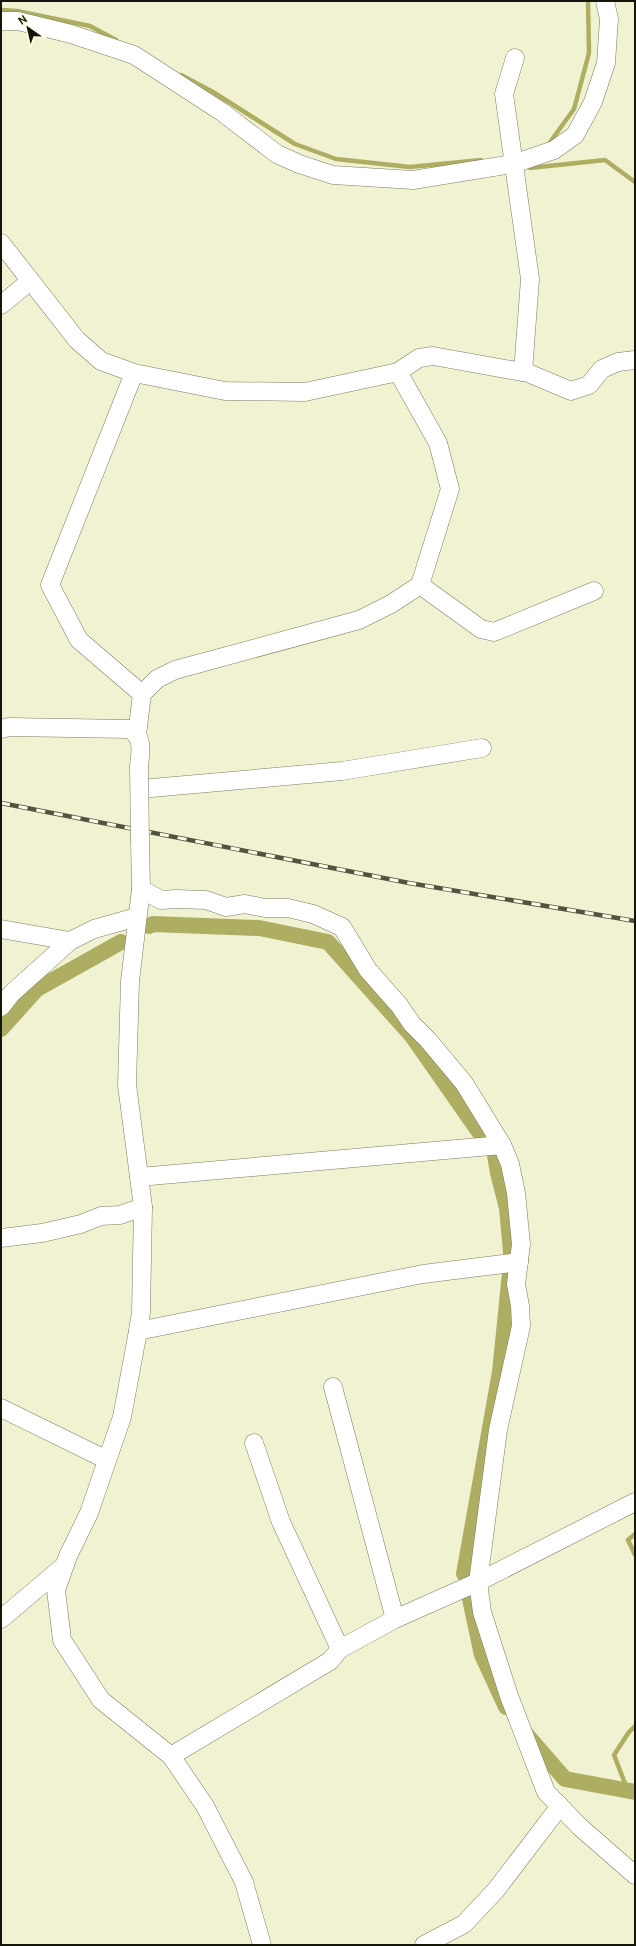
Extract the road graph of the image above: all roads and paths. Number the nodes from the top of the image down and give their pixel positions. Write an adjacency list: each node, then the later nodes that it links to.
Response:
1 (605, 1): 4 (street)
2 (1, 21): 4 (street)
3 (515, 58): 4 (street)
4 (514, 164): 10 (street)
5 (1, 243): 6 (street)
6 (30, 281): 7 (street); 11 (street)
7 (1, 305)
8 (635, 360): 10 (street)
9 (398, 372): 10 (street); 11 (street); 12 (street)
10 (523, 372)
11 (134, 373): 14 (street)
12 (420, 585): 13 (street); 14 (street)
13 (594, 591)
14 (142, 694): 16 (street)
15 (1, 729): 16 (street)
16 (137, 735): 18 (street, bridge)
17 (482, 748): 18 (street)
18 (140, 789): 19 (street, bridge)
19 (141, 889): 20 (street); 24 (street)
20 (137, 917): 22 (street); 25 (street)
21 (1, 928): 22 (street)
22 (70, 941): 23 (street)
23 (1, 1007)
24 (502, 1145): 25 (street); 28 (street)
25 (139, 1177): 26 (street)
26 (143, 1207): 27 (street); 29 (street)
27 (1, 1238)
28 (519, 1262): 29 (street); 36 (street)
29 (138, 1331): 33 (street)
30 (333, 1387): 38 (street)
31 (1, 1408): 33 (street)
32 (254, 1443): 39 (street)
33 (107, 1460): 35 (street)
34 (635, 1502): 36 (street)
35 (65, 1565): 37 (street); 40 (street)
36 (478, 1582): 38 (street); 41 (street)
37 (1, 1619)
38 (395, 1619): 39 (street)
39 (340, 1649): 40 (street)
40 (171, 1756): 43 (street)
41 (560, 1806): 42 (street); 44 (street)
42 (635, 1875)
43 (262, 1945)
44 (424, 1945)

